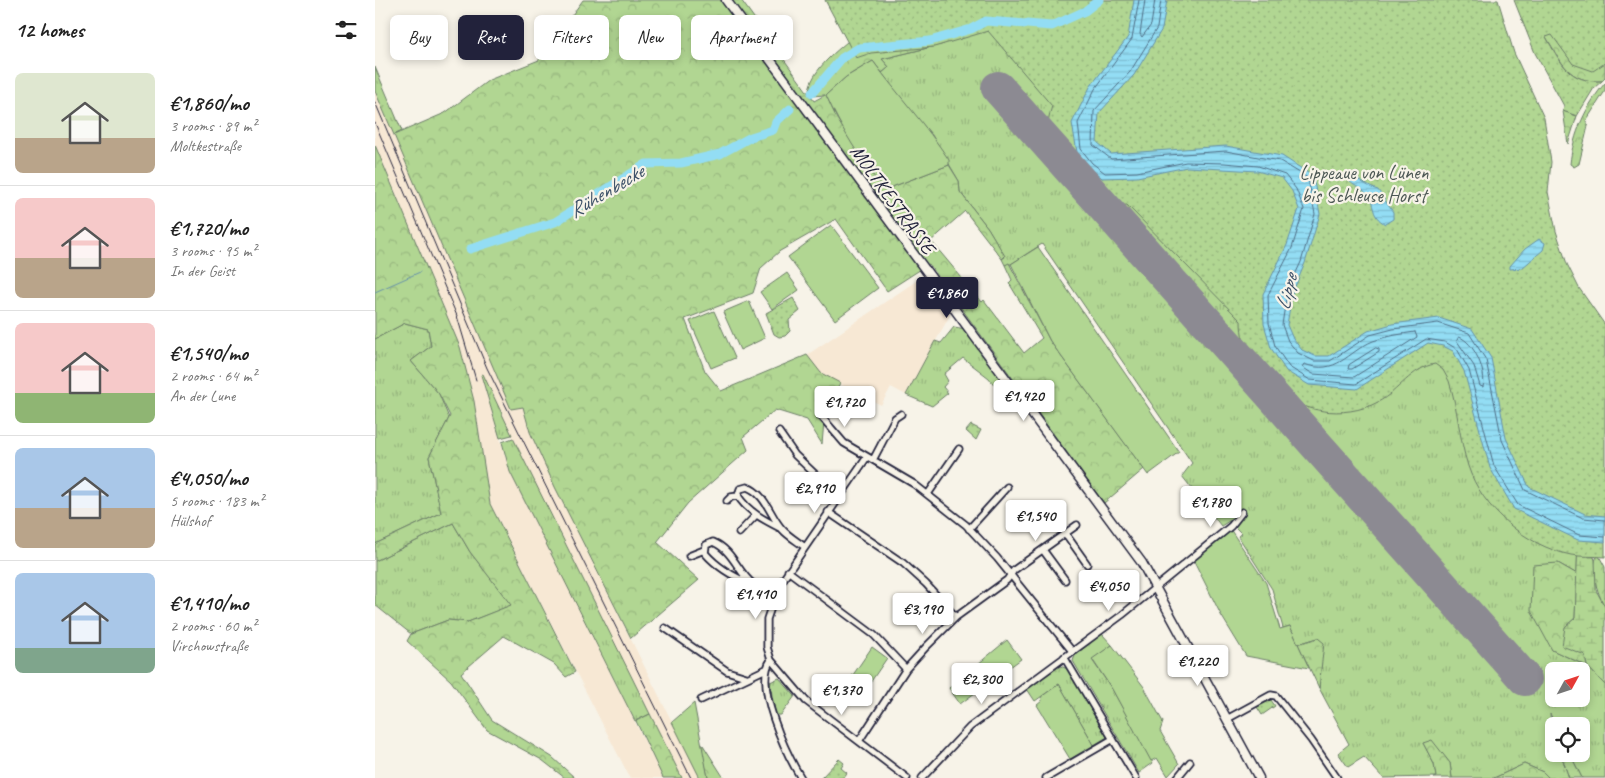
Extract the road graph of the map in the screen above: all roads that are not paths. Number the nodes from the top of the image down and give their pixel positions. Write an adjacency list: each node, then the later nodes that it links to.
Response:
1 (726, 0): 29 (street, MOLTKESTRASSE)
2 (901, 414): 6 (street)
3 (821, 415): 6 (street)
4 (779, 432): 10 (street)
5 (959, 449): 8 (street)
6 (870, 458): 8 (street); 10 (street)
7 (1007, 488): 17 (street)
8 (927, 494): 17 (street)
9 (738, 496): 11 (street); 14 (street); 16 (street)
10 (839, 497): 12 (street)
11 (727, 501)
12 (829, 512): 20 (street); 31 (street)
13 (1242, 512): 29 (street)
14 (756, 515): 16 (street); 18 (street)
15 (1077, 525): 19 (street)
16 (781, 529): 20 (street)
17 (969, 529): 26 (street)
18 (739, 533)
19 (1065, 533): 22 (street); 24 (street)
20 (805, 547): 25 (street)
21 (704, 550): 23 (street); 28 (street); 28 (street)
22 (1043, 550): 26 (street); 27 (street)
23 (689, 556)
24 (1087, 564)
25 (788, 571): 30 (street); 37 (street)
26 (1010, 575): 31 (street); 33 (street)
27 (1065, 580)
28 (751, 584): 30 (street)
29 (1156, 587): 33 (street); 40 (street, MOLTKESTRASSE)
30 (773, 596): 35 (street)
31 (956, 617): 37 (street)
32 (665, 628): 38 (street)
33 (1072, 651): 34 (street)
34 (1064, 657): 41 (street); 46 (street)
35 (771, 660): 36 (street); 42 (street)
36 (766, 669): 38 (street); 44 (street)
37 (906, 670): 42 (street)
38 (746, 677): 39 (street)
39 (701, 700)
40 (1227, 719): 50 (street, MOLTKESTRASSE); 51 (street)
41 (1113, 739): 47 (street); 48 (street)
42 (859, 741): 45 (street)
43 (1190, 762): 49 (street)
44 (801, 778)
45 (907, 778)
46 (922, 778)
47 (1046, 778)
48 (1136, 778)
49 (1177, 778)
50 (1259, 778)
51 (1337, 778)

